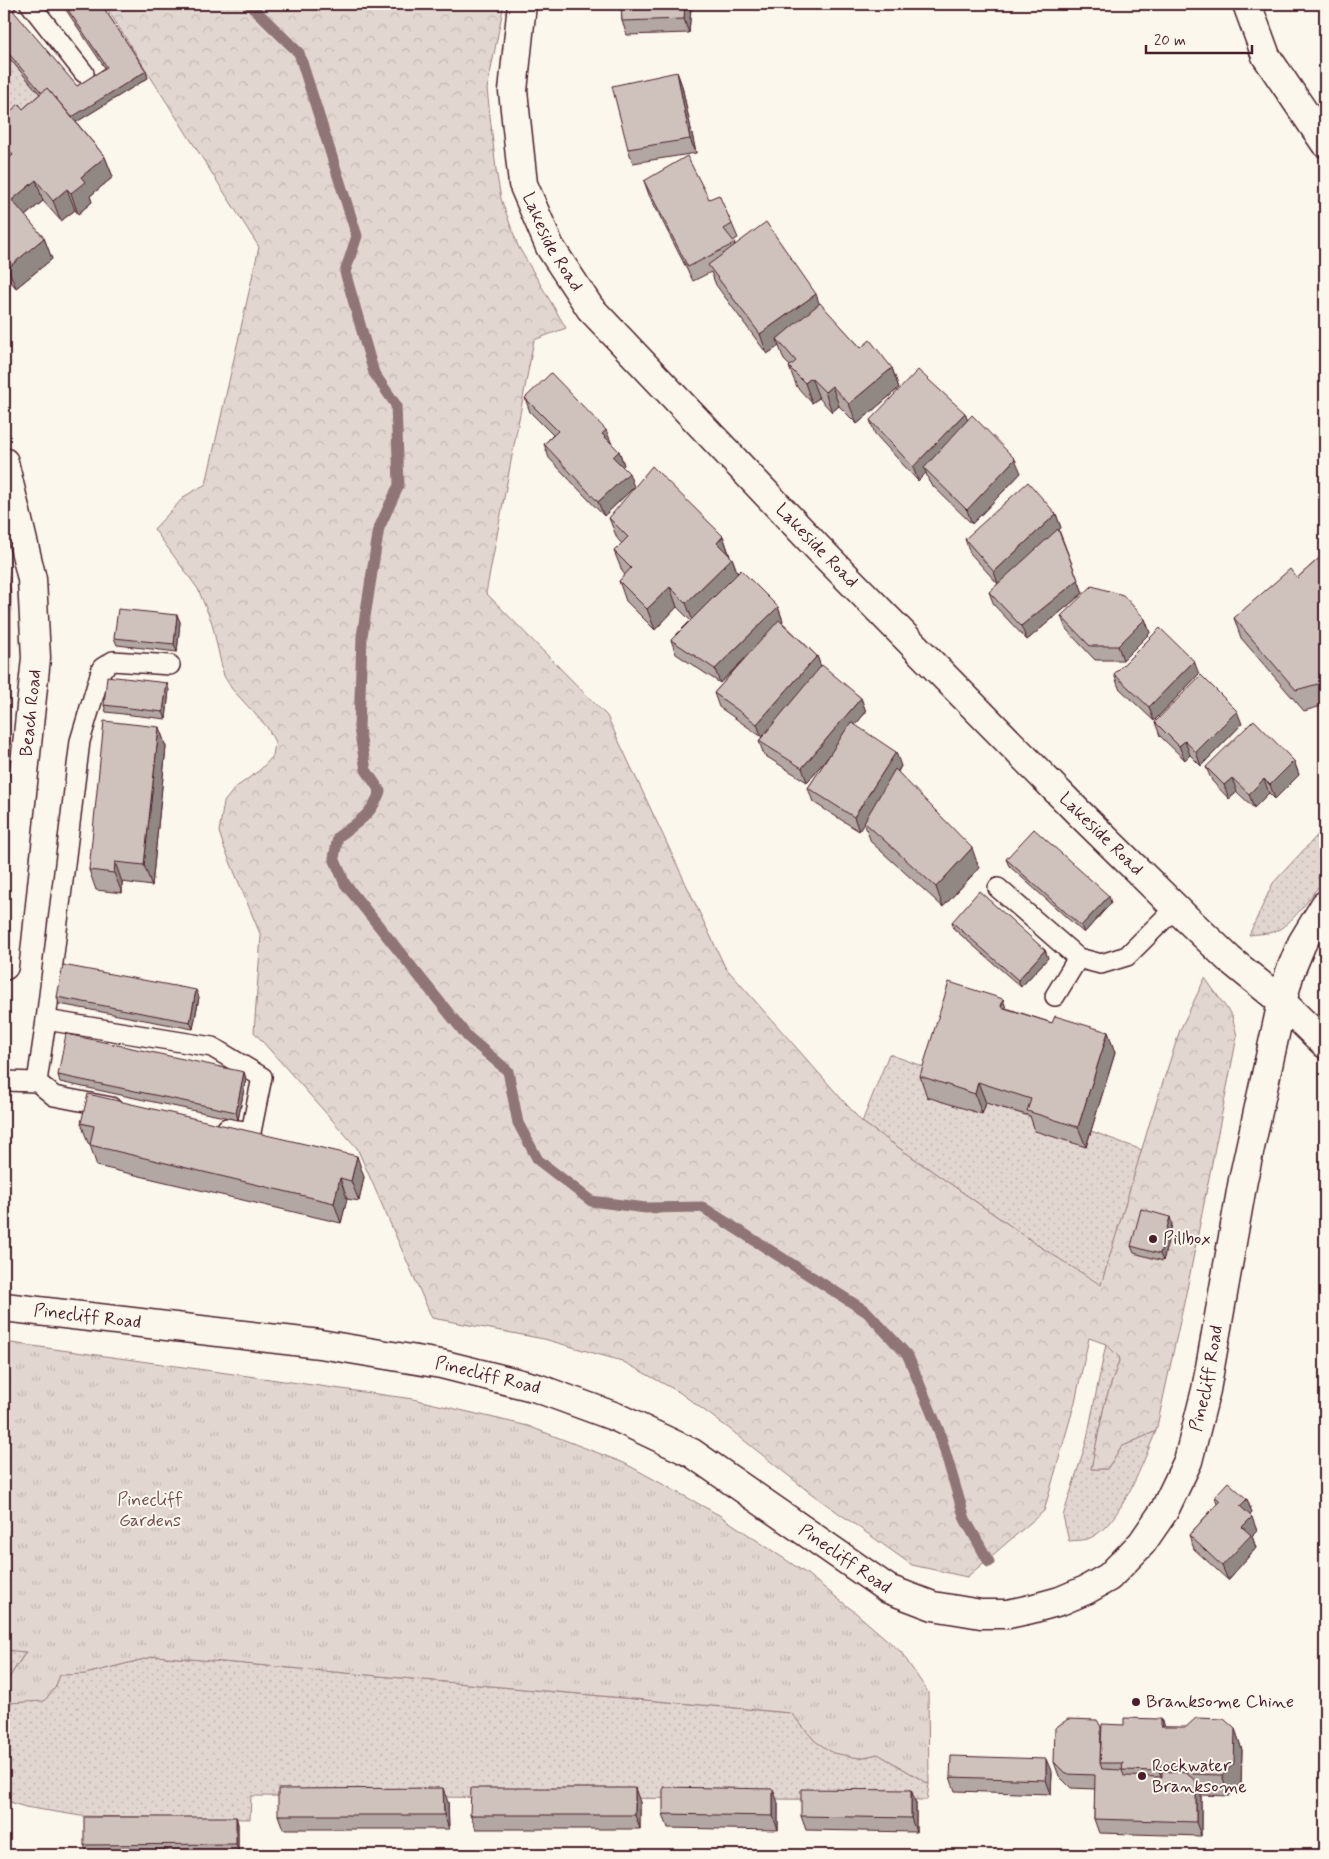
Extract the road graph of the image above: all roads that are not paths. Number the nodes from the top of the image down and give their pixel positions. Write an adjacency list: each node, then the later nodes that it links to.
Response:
1 (30, 4): 4 (lane)
2 (522, 4): 10 (street, Lakeside Road)
3 (1247, 4): 5 (street)
4 (84, 73)
5 (1325, 143)
6 (4, 462): 12 (street, Beach Road)
7 (170, 665): 15 (lane)
8 (998, 888): 11 (lane)
9 (1325, 906): 14 (street, Pinecliff Road)
10 (1175, 908): 11 (lane); 14 (street, Lakeside Road)
11 (1078, 958): 13 (lane)
12 (4, 966)
13 (1055, 996)
14 (1282, 1002): 16 (street, Lakeside Road); 21 (street, Pinecliff Road)
15 (46, 1020): 18 (lane); 20 (lane)
16 (1325, 1044)
17 (4, 1081): 18 (lane)
18 (37, 1082): 19 (lane)
19 (130, 1110)
20 (214, 1125)
21 (4, 1307)

